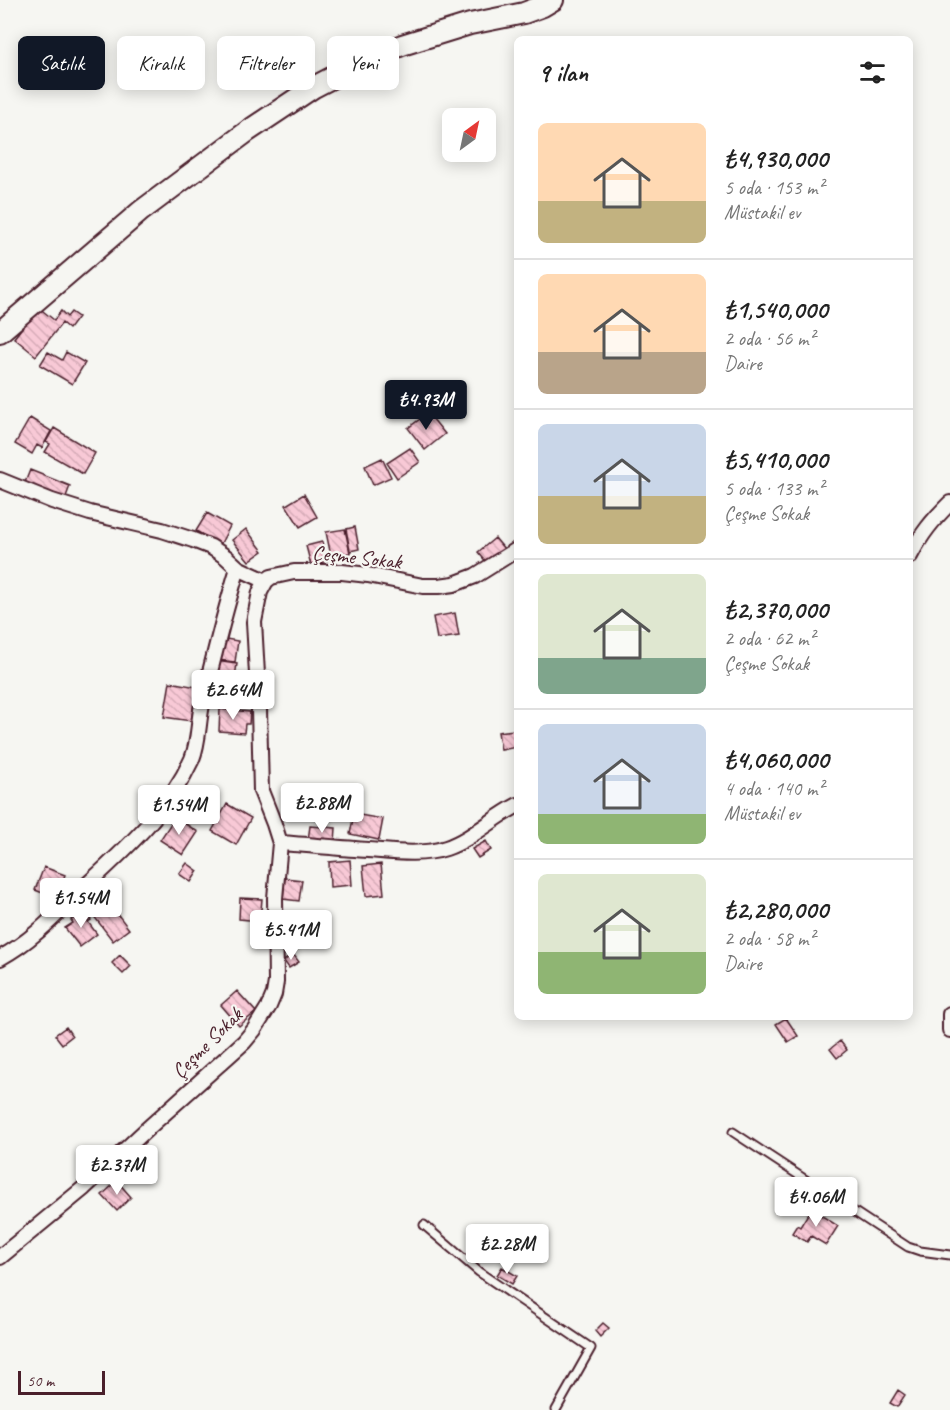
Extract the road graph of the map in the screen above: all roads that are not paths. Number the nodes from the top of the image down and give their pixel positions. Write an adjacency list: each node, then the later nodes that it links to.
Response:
1 (553, 0): 2 (street)
2 (0, 332)
3 (0, 480): 7 (street)
4 (950, 503): 5 (street)
5 (913, 550)
6 (514, 552): 8 (street, Çeşme Sokak)
7 (238, 568): 8 (street); 11 (street)
8 (266, 581): 10 (street, Çeşme Sokak)
9 (514, 807): 10 (street)
10 (280, 843): 17 (street, Çeşme Sokak)
11 (0, 958)
12 (950, 1014): 13 (street)
13 (950, 1030)
14 (733, 1132): 16 (lane)
15 (424, 1225): 18 (lane)
16 (950, 1255)
17 (0, 1257)
18 (556, 1410)

